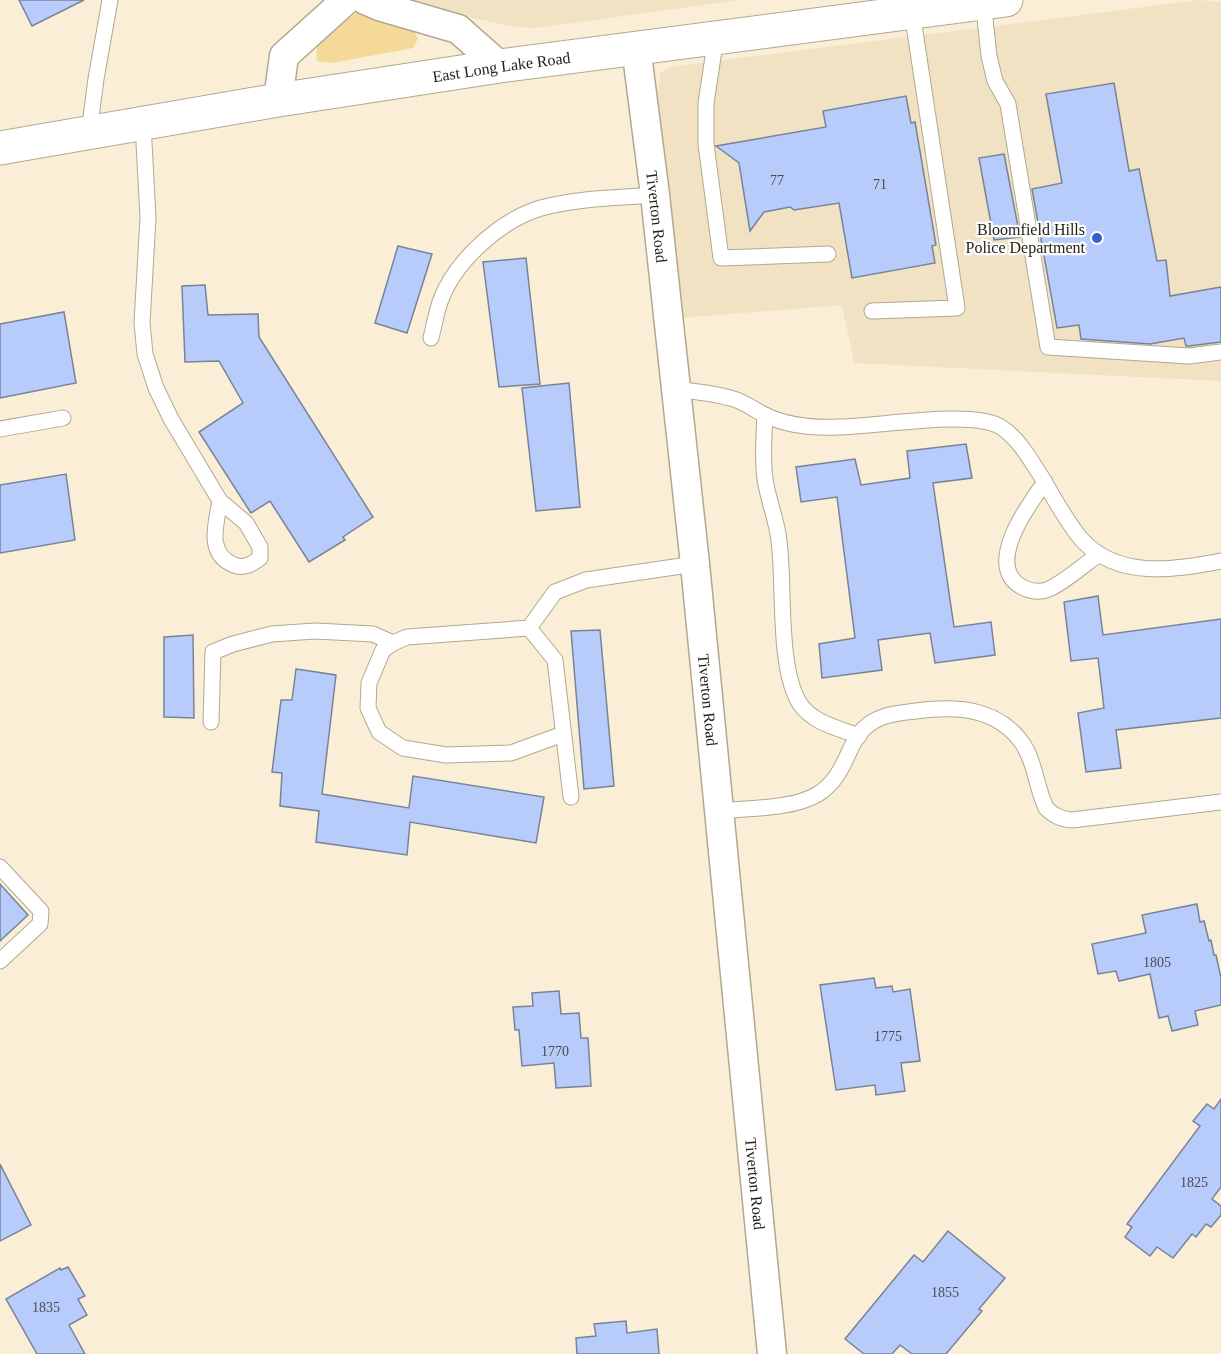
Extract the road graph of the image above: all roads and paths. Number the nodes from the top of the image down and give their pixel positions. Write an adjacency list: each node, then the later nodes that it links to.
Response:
1 (110, 0): 11 (lane)
2 (346, 0): 9 (street)
3 (365, 0): 8 (street)
4 (991, 1): 5 (main road, East Long Lake Road); 17 (lane)
5 (912, 12): 6 (main road, East Long Lake Road); 15 (lane)
6 (716, 37): 7 (main road, East Long Lake Road); 14 (lane)
7 (636, 47): 8 (main road, East Long Lake Road); 13 (street, Tiverton Road)
8 (500, 66): 9 (main road, East Long Lake Road)
9 (278, 100): 10 (main road, East Long Lake Road)
10 (143, 124): 11 (main road, East Long Lake Road); 23 (lane)
11 (89, 132): 12 (main road, East Long Lake Road)
12 (0, 148)
13 (655, 195): 16 (lane); 18 (street, Tiverton Road)
14 (828, 254)
15 (872, 311)
16 (431, 338)
17 (1221, 352)
18 (676, 389): 19 (lane); 26 (street, Tiverton Road)
19 (765, 415): 22 (lane); 31 (lane)
20 (63, 418): 21 (lane)
21 (0, 429)
22 (1045, 482): 24 (lane); 24 (lane)
23 (220, 501)
24 (1098, 555): 25 (lane)
25 (1221, 561)
26 (695, 564): 27 (lane); 34 (street, Tiverton Road)
27 (530, 628): 28 (lane); 30 (lane)
28 (393, 643): 29 (lane); 30 (lane)
29 (211, 722)
30 (563, 734): 32 (lane)
31 (859, 736): 33 (lane); 34 (lane)
32 (571, 797)
33 (1221, 802)
34 (720, 811): 37 (street, Tiverton Road)
35 (0, 867): 36 (lane)
36 (0, 961)
37 (772, 1354)

